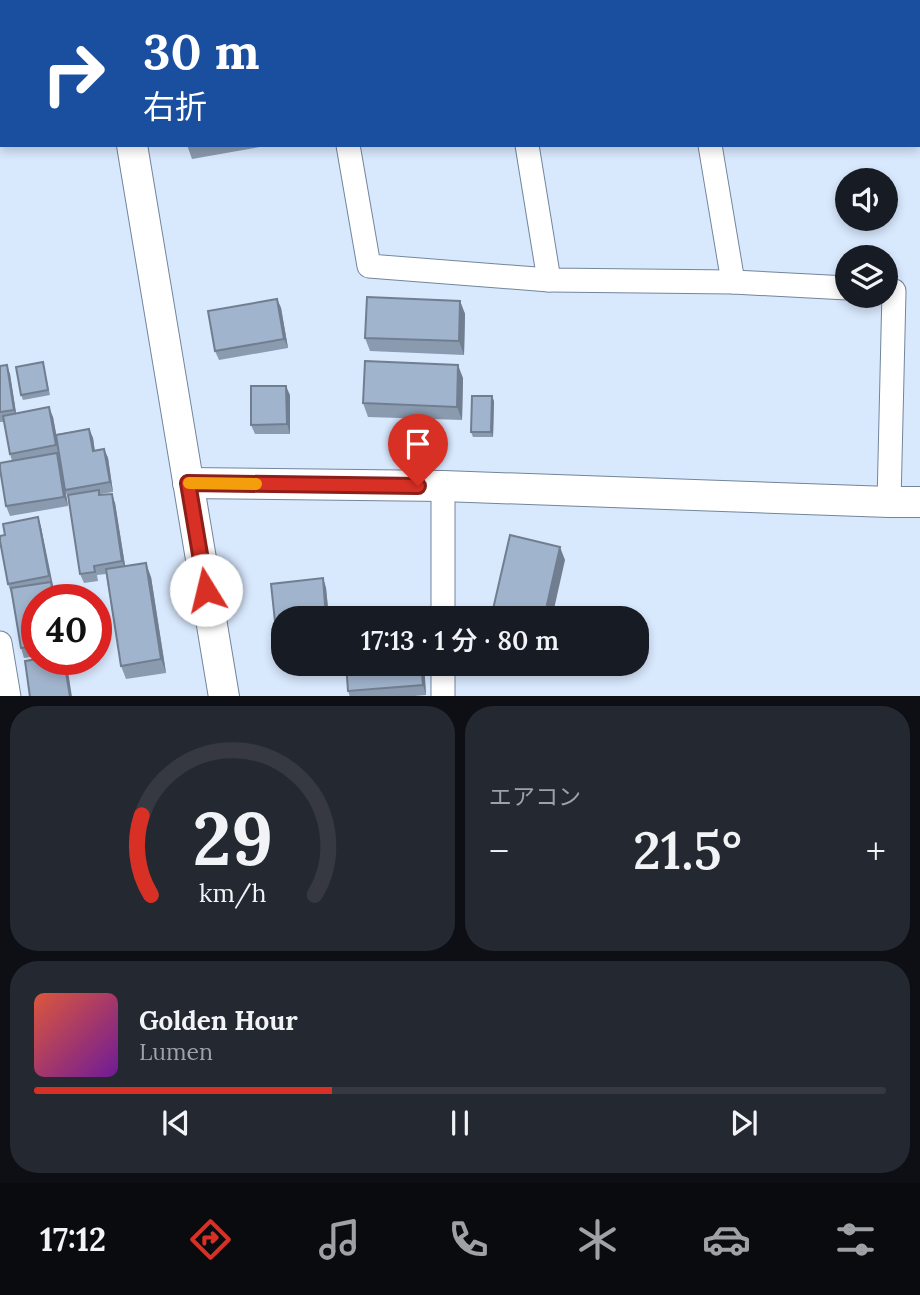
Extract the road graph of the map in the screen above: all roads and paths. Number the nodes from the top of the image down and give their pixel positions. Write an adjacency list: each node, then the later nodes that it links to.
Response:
1 (132, 147): 9 (street)
2 (348, 147): 5 (street)
3 (527, 147): 5 (street)
4 (710, 147): 6 (street)
5 (549, 280): 6 (street)
6 (733, 282): 7 (street)
7 (835, 287)
8 (894, 308): 11 (street)
9 (188, 483): 10 (street); 17 (street)
10 (443, 486): 11 (street); 13 (street)
11 (889, 502): 12 (street)
12 (920, 502)
13 (443, 606)
14 (0, 643): 16 (street)
15 (443, 676): 18 (street)
16 (9, 696)
17 (224, 696)
18 (443, 696)

